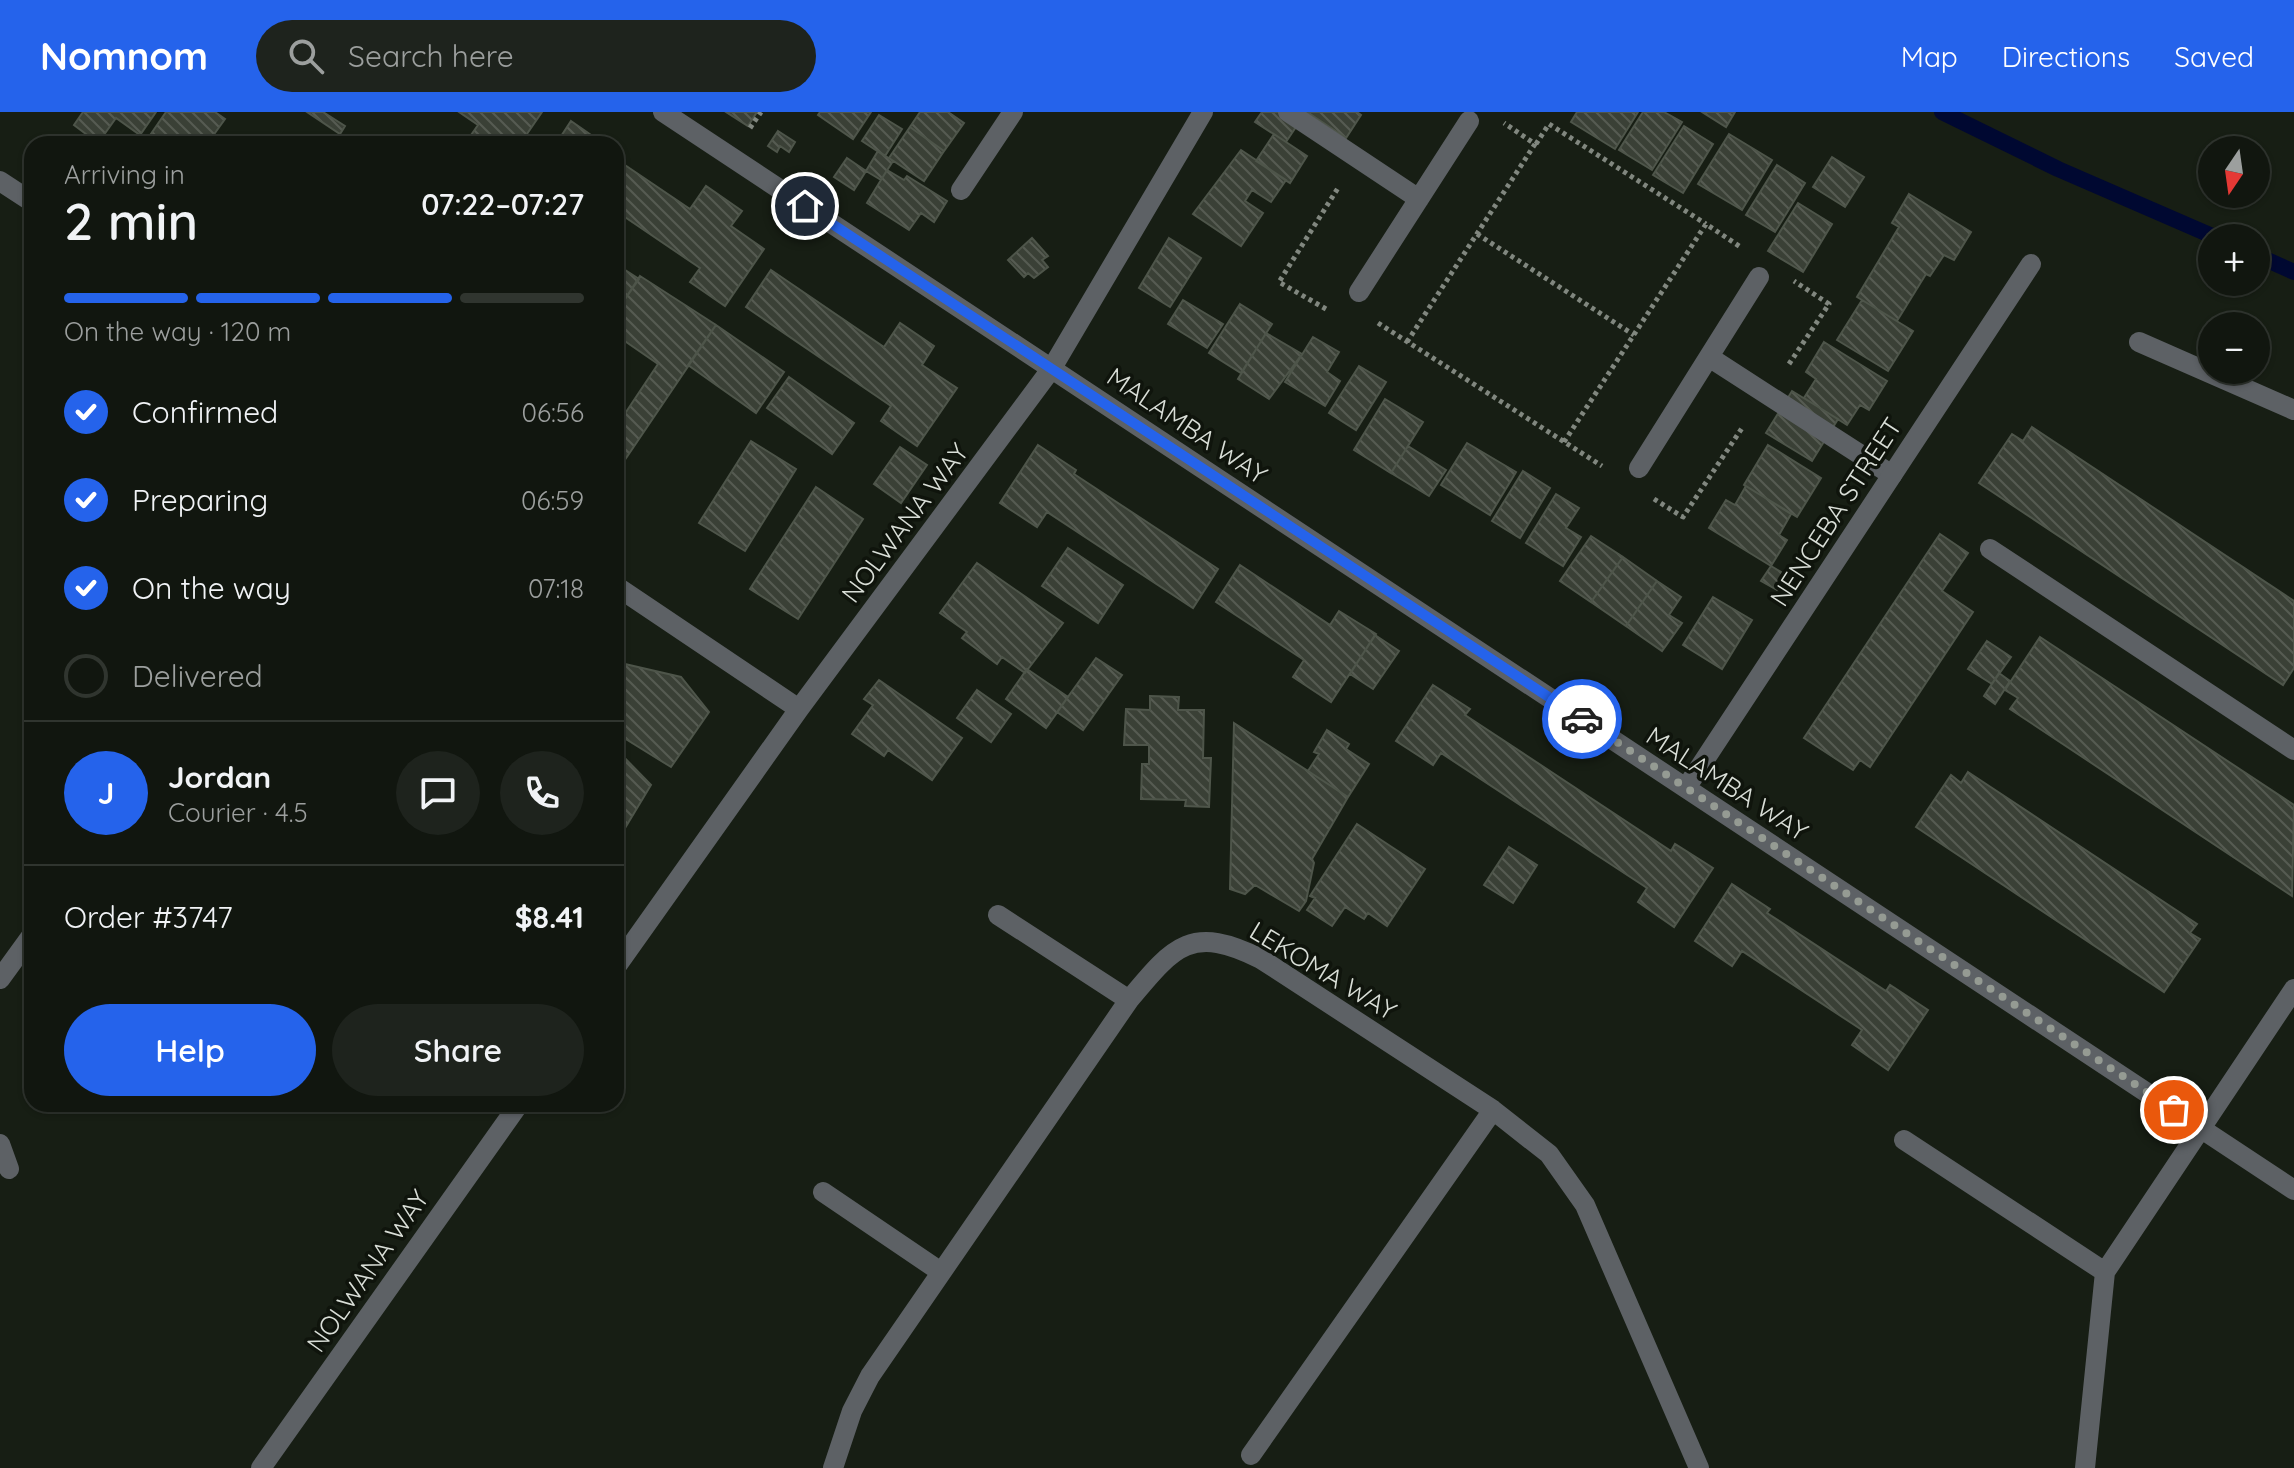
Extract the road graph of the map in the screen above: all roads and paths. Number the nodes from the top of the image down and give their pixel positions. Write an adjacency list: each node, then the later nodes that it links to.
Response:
1 (663, 112): 24 (street, MALAMBA WAY)
2 (1013, 112): 10 (street)
3 (1203, 112): 24 (street, NOLWANA WAY)
4 (1288, 112): 12 (street)
5 (1494, 117): 7 (path)
6 (1469, 121): 12 (street)
7 (1535, 144): 13 (path); 14 (path)
8 (1343, 179): 18 (path)
9 (0, 181): 11 (street)
10 (961, 190)
11 (24, 197)
12 (1419, 199): 17 (street)
13 (1706, 224)
14 (1477, 234): 20 (path); 21 (path)
15 (2031, 264): 29 (street, NENCEBA STREET)
16 (1759, 277): 23 (street)
17 (1359, 292)
18 (1332, 311)
19 (1369, 318): 21 (path)
20 (1634, 335)
21 (1407, 342): 27 (path)
22 (2139, 342): 25 (street)
23 (1709, 357): 28 (street); 29 (street)
24 (1052, 368): 33 (street, NOLWANA WAY); 35 (street, MALAMBA WAY)
25 (2294, 410)
26 (1742, 428): 30 (path)
27 (1603, 467)
28 (1639, 468)
29 (1892, 475): 35 (street, NENCEBA STREET)
30 (1643, 492)
31 (1990, 549): 34 (street)
32 (624, 591): 33 (street)
33 (799, 709): 38 (street, NOLWANA WAY)
34 (2294, 750)
35 (1686, 788): 44 (street, MALAMBA WAY)
36 (998, 915): 41 (street)
37 (24, 946): 39 (street)
38 (624, 956)
39 (0, 979)
40 (2294, 989): 44 (street)
41 (1129, 1000): 42 (street, LEKOMA WAY); 50 (street, LEKOMA WAY)
42 (1493, 1110): 52 (street); 55 (street, LEKOMA WAY)
43 (513, 1112): 53 (street, NOLWANA WAY)
44 (2199, 1127): 48 (street, MALAMBA WAY); 51 (street)
45 (1904, 1140): 51 (street)
46 (0, 1144): 47 (street)
47 (9, 1169)
48 (2294, 1190)
49 (823, 1192): 50 (street)
50 (941, 1272): 54 (street, LEKOMA WAY)
51 (2105, 1272): 56 (street)
52 (1251, 1455)
53 (261, 1468)
54 (833, 1468)
55 (1699, 1468)
56 (2085, 1468)

